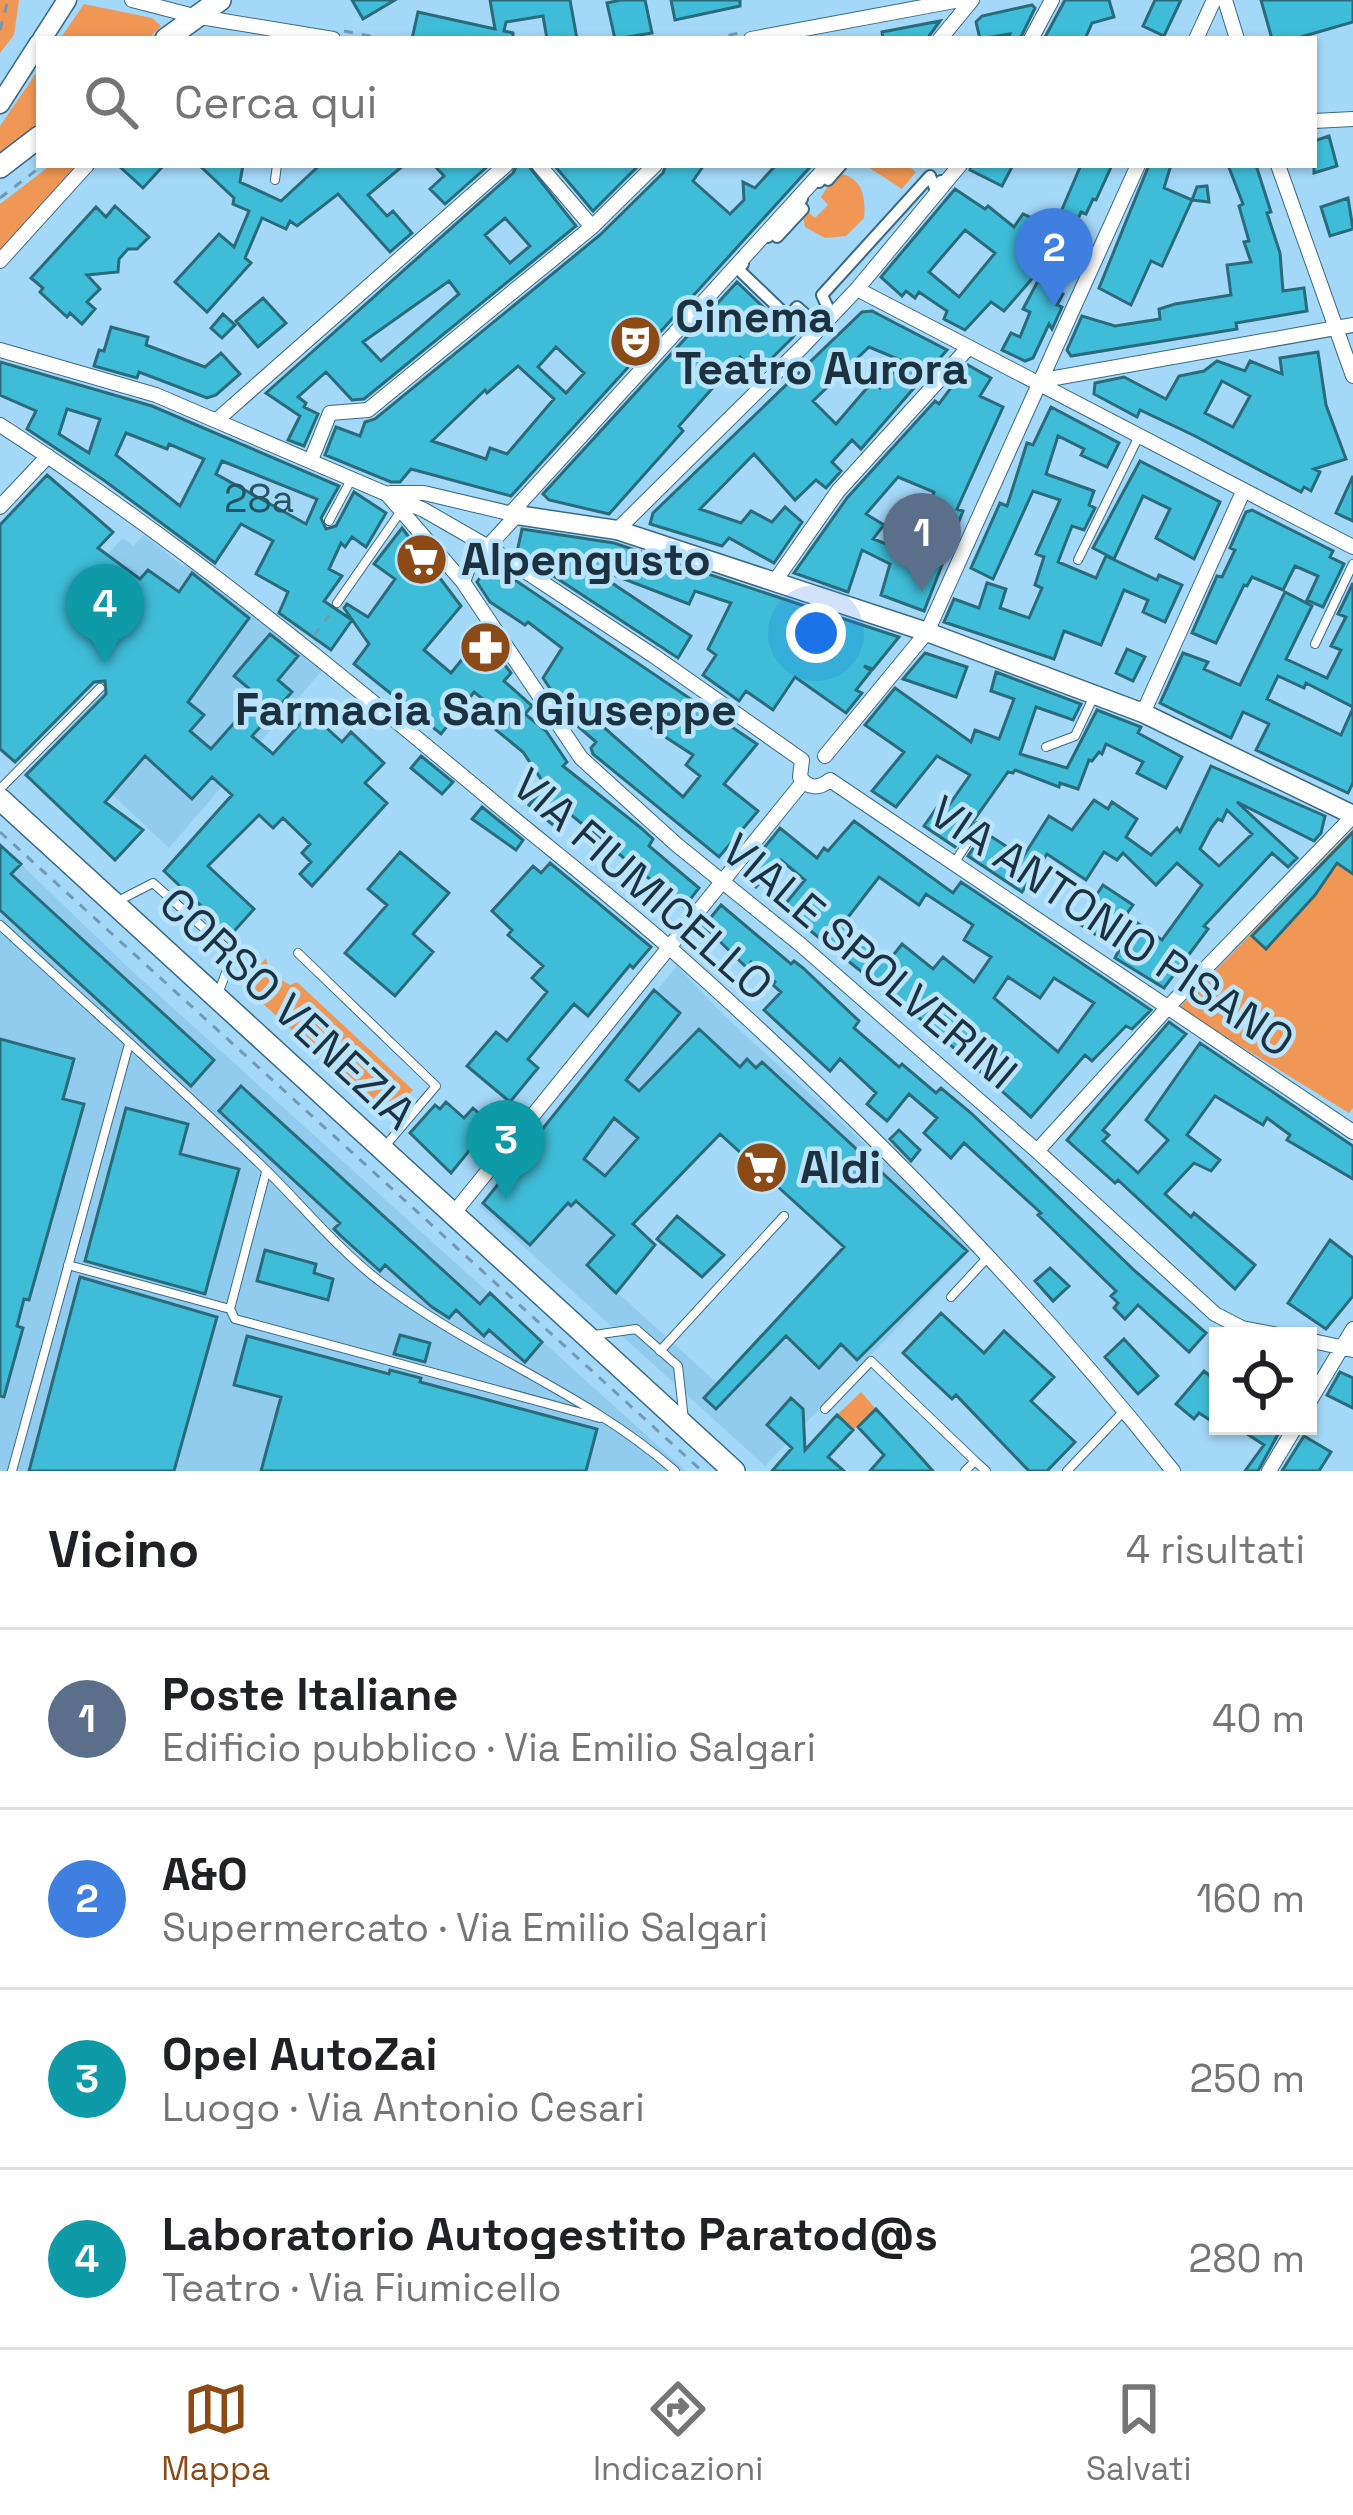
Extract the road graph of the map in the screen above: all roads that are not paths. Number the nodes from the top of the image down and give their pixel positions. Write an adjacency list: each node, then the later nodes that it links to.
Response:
1 (67, 0): 11 (street)
2 (133, 0): 9 (street)
3 (220, 0): 9 (main road)
4 (960, 0): 12 (street)
5 (973, 0): 13 (street)
6 (1052, 0): 14 (street)
7 (1214, 0): 15 (street)
8 (1225, 0): 16 (street)
9 (192, 28): 10 (street)
10 (294, 35)
11 (43, 36)
12 (767, 36)
13 (943, 36)
14 (1033, 36)
15 (1197, 36)
16 (1236, 36)
17 (36, 47): 18 (street)
18 (0, 104)
19 (1353, 119): 20 (street)
20 (1317, 121)
21 (36, 139): 22 (main road)
22 (0, 167)
23 (84, 168): 36 (street)
24 (277, 168): 34 (lane)
25 (503, 168): 43 (street)
26 (542, 168): 35 (street)
27 (652, 168): 35 (street)
28 (825, 168): 53 (street)
29 (838, 168): 30 (street)
30 (954, 168)
31 (955, 168): 37 (street)
32 (1137, 168): 42 (street)
33 (1279, 168): 38 (street)
34 (275, 180)
35 (592, 227): 47 (street)
36 (0, 261)
37 (857, 289): 39 (street); 55 (street)
38 (1345, 327): 41 (street); 42 (street)
39 (969, 347): 42 (street); 60 (street)
40 (0, 350): 43 (street)
41 (1353, 376)
42 (1038, 381): 45 (street); 63 (street)
43 (218, 419): 47 (street)
44 (0, 425): 46 (street, VIA FIUMICELLO)
45 (1138, 438): 49 (street); 58 (lane)
46 (48, 456): 51 (street); 81 (street, VIA FIUMICELLO)
47 (311, 460): 48 (street)
48 (353, 476): 50 (street); 54 (lane)
49 (1243, 492): 56 (street); 67 (street)
50 (386, 493): 52 (street, VIALE SPOLVERINI); 53 (street); 57 (street)
51 (0, 507)
52 (402, 510): 61 (street, VIALE SPOLVERINI); 62 (lane)
53 (514, 514): 55 (street); 57 (street)
54 (329, 521)
55 (617, 530): 60 (street)
56 (1353, 547)
57 (490, 548): 61 (street); 70 (street)
58 (1078, 560)
59 (1353, 563): 64 (lane)
60 (775, 581): 63 (street)
61 (463, 582): 78 (street, VIALE SPOLVERINI)
62 (337, 603)
63 (927, 632): 66 (street); 69 (street)
64 (1315, 644)
65 (100, 688): 73 (lane)
66 (1095, 693): 67 (street); 68 (lane)
67 (1143, 713): 75 (street)
68 (1046, 747)
69 (825, 756): 70 (street); 71 (street)
70 (802, 760): 72 (street)
71 (830, 780): 72 (street); 77 (street, VIA ANTONIO PISANO)
72 (803, 782): 78 (street)
73 (0, 789)
74 (0, 799): 79 (main road, CORSO VENEZIA)
75 (1353, 815): 84 (street)
76 (979, 826): 77 (lane)
77 (954, 863): 84 (street, VIA ANTONIO PISANO)
78 (723, 883): 81 (street); 88 (street, VIALE SPOLVERINI)
79 (117, 902): 83 (main road, CORSO VENEZIA); 83 (lane)
80 (0, 925): 85 (lane)
81 (671, 949): 90 (street); 92 (street, VIA FIUMICELLO)
82 (298, 953): 87 (lane)
83 (217, 995): 87 (main road, CORSO VENEZIA)
84 (1170, 1005): 86 (street, VIA ANTONIO PISANO); 88 (street)
85 (129, 1044): 89 (lane); 93 (lane)
86 (1353, 1132)
87 (381, 1150): 90 (main road, CORSO VENEZIA)
88 (1037, 1151): 96 (street, VIALE SPOLVERINI)
89 (267, 1171): 95 (lane); 105 (lane)
90 (453, 1214): 98 (main road, CORSO VENEZIA)
91 (784, 1216): 101 (lane)
92 (988, 1257): 94 (lane); 104 (street, VIA FIUMICELLO)
93 (68, 1265): 95 (lane); 109 (lane)
94 (951, 1297)
95 (230, 1309): 105 (lane)
96 (1240, 1327)
97 (1353, 1329): 100 (street)
98 (586, 1336): 101 (lane); 106 (main road, CORSO VENEZIA)
99 (1317, 1342): 100 (street)
100 (1347, 1348): 102 (street)
101 (660, 1351): 106 (lane)
102 (1317, 1391)
103 (825, 1409): 108 (lane)
104 (1125, 1410): 114 (lane); 115 (street, VIA FIUMICELLO)
105 (612, 1422): 110 (lane)
106 (685, 1427): 111 (main road, CORSO VENEZIA)
107 (1291, 1435): 116 (street)
108 (975, 1461): 112 (lane); 113 (lane)
109 (12, 1471)
110 (675, 1471)
111 (734, 1471)
112 (965, 1471)
113 (986, 1471)
114 (1067, 1471)
115 (1173, 1471)
116 (1269, 1471)

